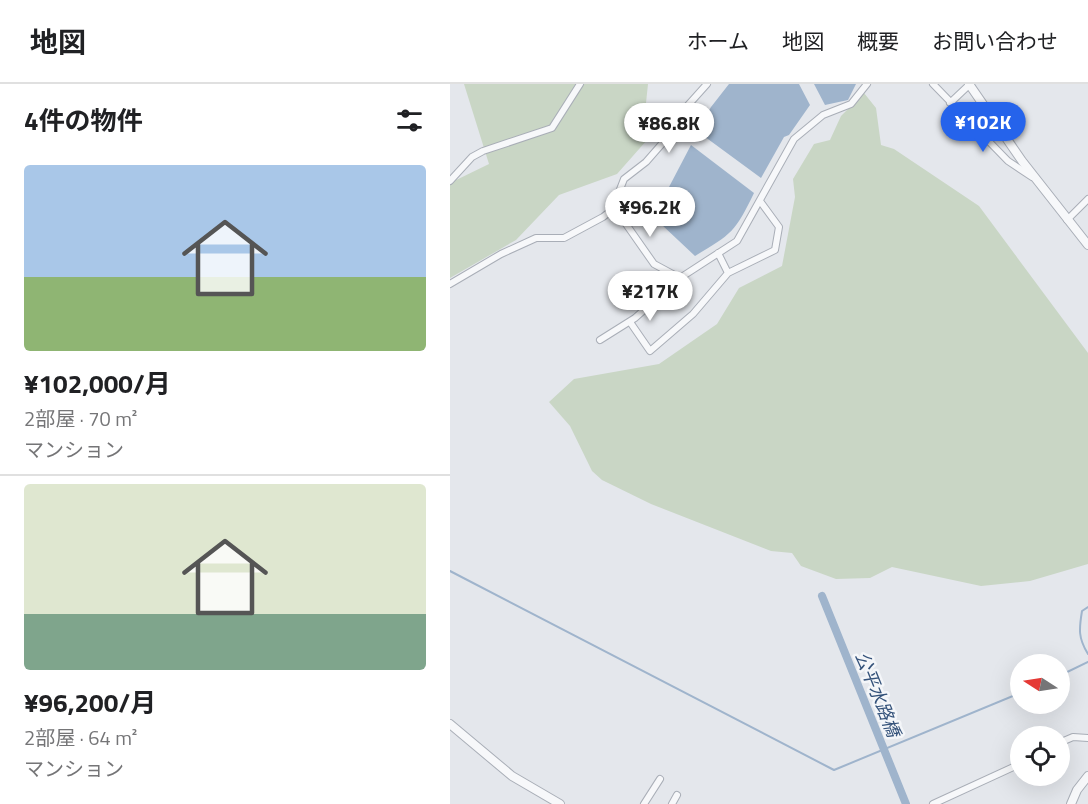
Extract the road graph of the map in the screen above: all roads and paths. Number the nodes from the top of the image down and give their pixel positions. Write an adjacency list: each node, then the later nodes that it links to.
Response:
1 (580, 84): 8 (street)
2 (707, 84): 11 (street)
3 (867, 84): 10 (street)
4 (933, 84): 6 (street)
5 (969, 84): 6 (street); 7 (street)
6 (950, 103): 7 (street)
7 (1035, 179): 12 (street)
8 (450, 181)
9 (1088, 199): 12 (street)
10 (760, 201): 14 (street); 15 (street)
11 (612, 210): 16 (street); 17 (street)
12 (1067, 220): 13 (street)
13 (1088, 245)
14 (718, 253): 15 (street); 16 (street)
15 (728, 273): 18 (street)
16 (680, 278): 18 (street)
17 (450, 284)
18 (630, 322): 19 (street)
19 (600, 340)
20 (450, 724): 27 (street)
21 (1070, 738): 22 (street)
22 (1088, 738)
23 (1010, 769): 30 (street)
24 (1088, 776): 31 (street)
25 (660, 779): 28 (street)
26 (677, 795): 29 (street)
27 (560, 804)
28 (645, 804)
29 (672, 804)
30 (933, 804)
31 (1071, 804)

